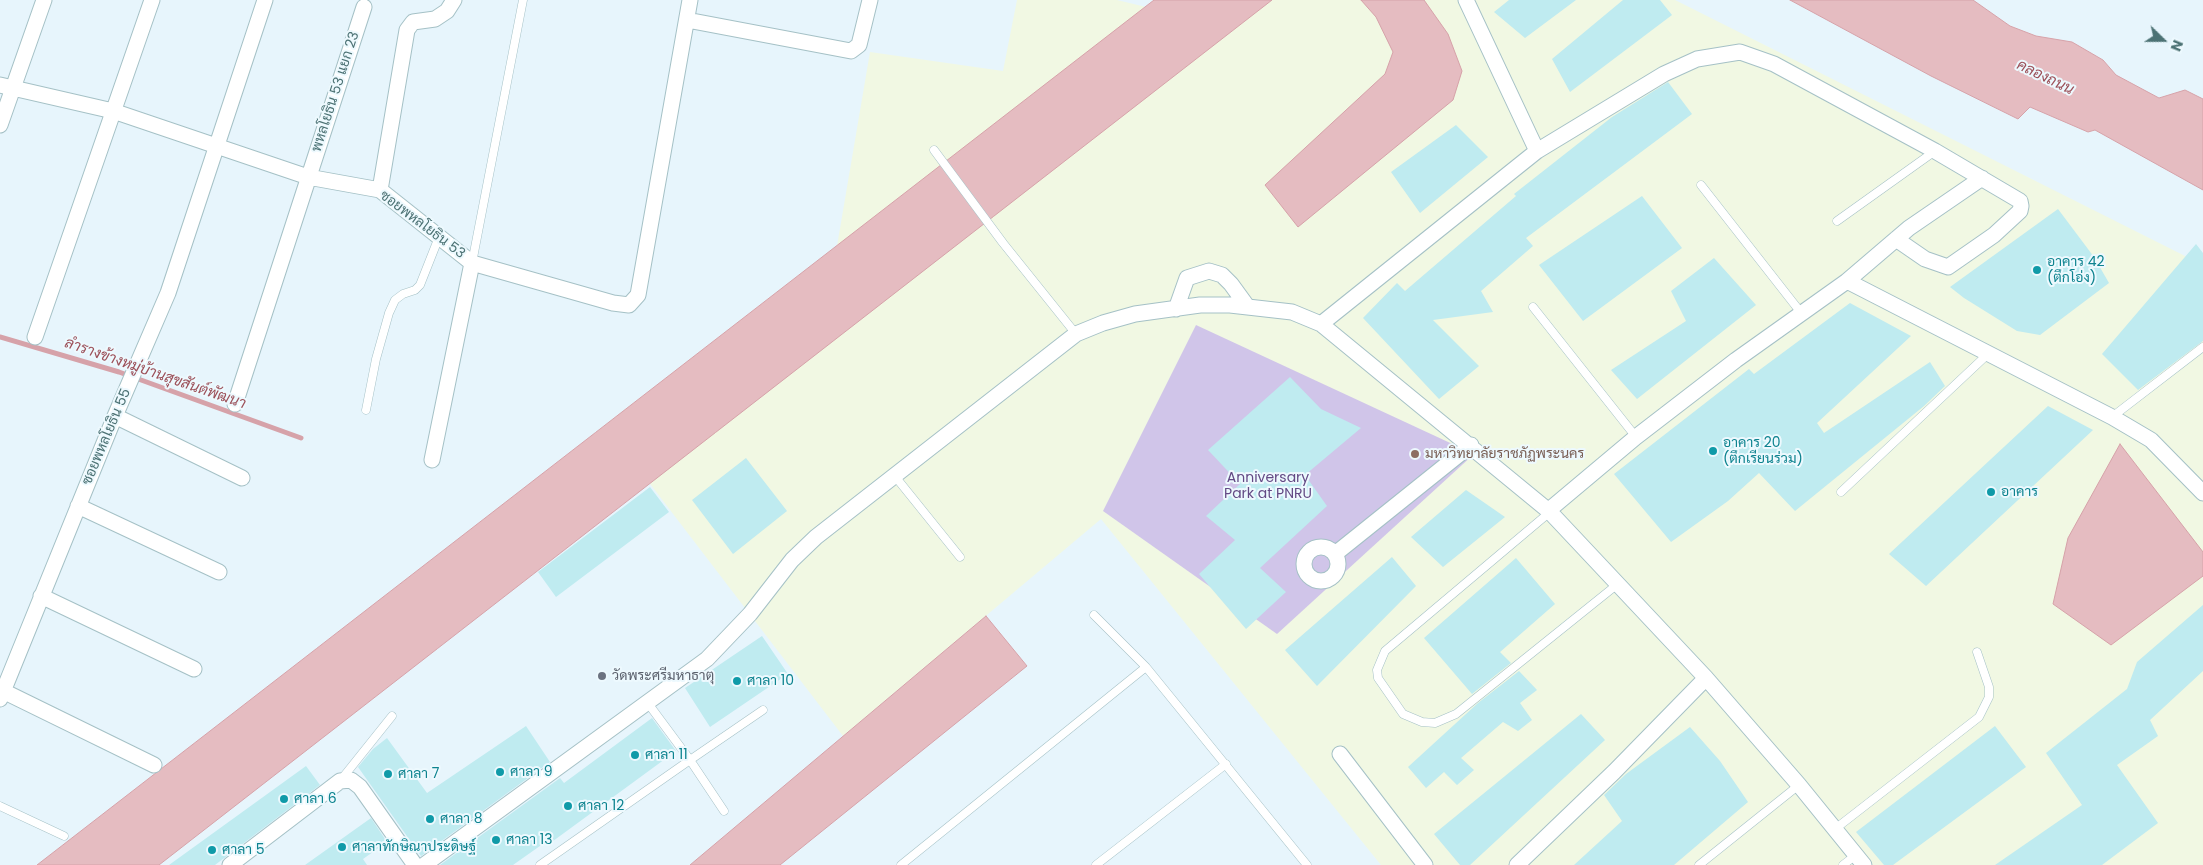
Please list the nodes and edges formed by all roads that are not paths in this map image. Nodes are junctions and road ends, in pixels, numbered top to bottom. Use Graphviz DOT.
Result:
graph roads {
  1 [pos="44,0"];
  2 [pos="152,0"];
  3 [pos="264,0"];
  4 [pos="454,0"];
  5 [pos="523,0"];
  6 [pos="690,0"];
  7 [pos="870,0"];
  8 [pos="1466,0"];
  9 [pos="364,7"];
  10 [pos="688,20"];
  11 [pos="7,86"];
  12 [pos="113,111"];
  13 [pos="0,125"];
  14 [pos="217,144"];
  15 [pos="934,150"];
  16 [pos="1537,151"];
  17 [pos="1935,152"];
  18 [pos="308,177"];
  19 [pos="1982,178"];
  20 [pos="1701,185"];
  21 [pos="380,190"];
  22 [pos="1837,222"];
  23 [pos="439,237"];
  24 [pos="1896,239"];
  25 [pos="472,263"];
  26 [pos="1847,281"];
  27 [pos="1247,306"];
  28 [pos="1533,307"];
  29 [pos="1176,309"];
  30 [pos="1802,314"];
  31 [pos="1321,324"];
  32 [pos="1076,334"];
  33 [pos="36,337"];
  34 [pos="2203,347"];
  35 [pos="1989,353"];
  36 [pos="235,404"];
  37 [pos="366,410"];
  38 [pos="115,416"];
  39 [pos="2112,417"];
  40 [pos="1636,437"];
  41 [pos="1472,446"];
  42 [pos="432,460"];
  43 [pos="894,475"];
  44 [pos="242,478"];
  45 [pos="1841,492"];
  46 [pos="2203,493"];
  47 [pos="78,506"];
  48 [pos="1549,511"];
  49 [pos="1335,554"];
  50 [pos="960,557"];
  51 [pos="219,572"];
  52 [pos="1619,584"];
  53 [pos="40,596"];
  54 [pos="1094,615"];
  55 [pos="1977,652"];
  56 [pos="1146,667"];
  57 [pos="194,669"];
  58 [pos="1706,678"];
  59 [pos="2,695"];
  60 [pos="647,702"];
  61 [pos="763,710"];
  62 [pos="392,716"];
  63 [pos="1340,754"];
  64 [pos="690,760"];
  65 [pos="1226,764"];
  66 [pos="154,765"];
  67 [pos="340,781"];
  68 [pos="1799,785"];
  69 [pos="0,806"];
  70 [pos="724,810"];
  71 [pos="1835,829"];
  72 [pos="64,836"];
  73 [pos="1860,860"];
  74 [pos="230,865"];
  75 [pos="415,865"];
  76 [pos="424,865"];
  77 [pos="540,865"];
  78 [pos="902,865"];
  79 [pos="1096,865"];
  80 [pos="1307,865"];
  81 [pos="1425,865"];
  82 [pos="1518,865"];
  83 [pos="1699,865"];
  84 [pos="1843,865"];
  1 -- 11 [label="street"];
  2 -- 12 [label="street"];
  3 -- 14 [label="street, ซอยพหลโยธิน 55"];
  4 -- 21 [label="street"];
  5 -- 25 [label="lane"];
  6 -- 10 [label="street, ซอยพหลโยธิน 53"];
  7 -- 10 [label="street"];
  8 -- 16 [label="street"];
  9 -- 18 [label="street, พหลโยธิน 53 แยก 23"];
  10 -- 25 [label="street, ซอยพหลโยธิน 53"];
  11 -- 12 [label="street, ซอยพหลโยธิน 53"];
  11 -- 13 [label="street"];
  12 -- 14 [label="street, ซอยพหลโยธิน 53"];
  12 -- 33 [label="street"];
  14 -- 18 [label="street, ซอยพหลโยธิน 53"];
  14 -- 38 [label="street, ซอยพหลโยธิน 55"];
  15 -- 32 [label="lane"];
  16 -- 17 [label="street"];
  16 -- 31 [label="street"];
  17 -- 19 [label="street"];
  17 -- 22 [label="lane"];
  18 -- 21 [label="street, ซอยพหลโยธิน 53"];
  18 -- 36 [label="street, พหลโยธิน 53 แยก 23"];
  19 -- 24 [label="street"];
  19 -- 24 [label="street"];
  20 -- 30 [label="lane"];
  21 -- 23 [label="street, ซอยพหลโยธิน 53"];
  23 -- 25 [label="street, ซอยพหลโยธิน 53"];
  23 -- 37 [label="lane"];
  24 -- 26 [label="street"];
  25 -- 42 [label="street"];
  26 -- 30 [label="street"];
  26 -- 35 [label="street"];
  27 -- 29 [label="street"];
  27 -- 29 [label="street"];
  27 -- 31 [label="street"];
  28 -- 40 [label="lane"];
  29 -- 32 [label="street"];
  30 -- 40 [label="street"];
  31 -- 41 [label="street"];
  32 -- 43 [label="street"];
  34 -- 39 [label="lane"];
  35 -- 39 [label="street"];
  35 -- 45 [label="lane"];
  38 -- 44 [label="street"];
  38 -- 47 [label="street, ซอยพหลโยธิน 55"];
  39 -- 46 [label="street"];
  40 -- 48 [label="street"];
  41 -- 48 [label="street"];
  41 -- 49 [label="street"];
  43 -- 50 [label="lane"];
  43 -- 60 [label="street"];
  47 -- 51 [label="street"];
  47 -- 53 [label="street, ซอยพหลโยธิน 55"];
  48 -- 52 [label="street"];
  48 -- 52 [label="lane"];
  52 -- 58 [label="street"];
  53 -- 57 [label="street"];
  53 -- 59 [label="street, ซอยพหลโยธิน 55"];
  54 -- 56 [label="lane"];
  55 -- 71 [label="lane"];
  56 -- 65 [label="lane"];
  56 -- 78 [label="lane"];
  58 -- 68 [label="street"];
  58 -- 82 [label="street"];
  59 -- 66 [label="street"];
  60 -- 64 [label="lane"];
  60 -- 76 [label="street"];
  61 -- 64 [label="lane"];
  62 -- 67 [label="lane"];
  63 -- 81 [label="street"];
  64 -- 70 [label="lane"];
  64 -- 77 [label="lane"];
  65 -- 79 [label="lane"];
  65 -- 80 [label="lane"];
  67 -- 74 [label="street"];
  67 -- 75 [label="street"];
  68 -- 71 [label="street"];
  68 -- 83 [label="lane"];
  69 -- 72 [label="lane"];
  71 -- 73 [label="street"];
  73 -- 84 [label="lane"];
}
